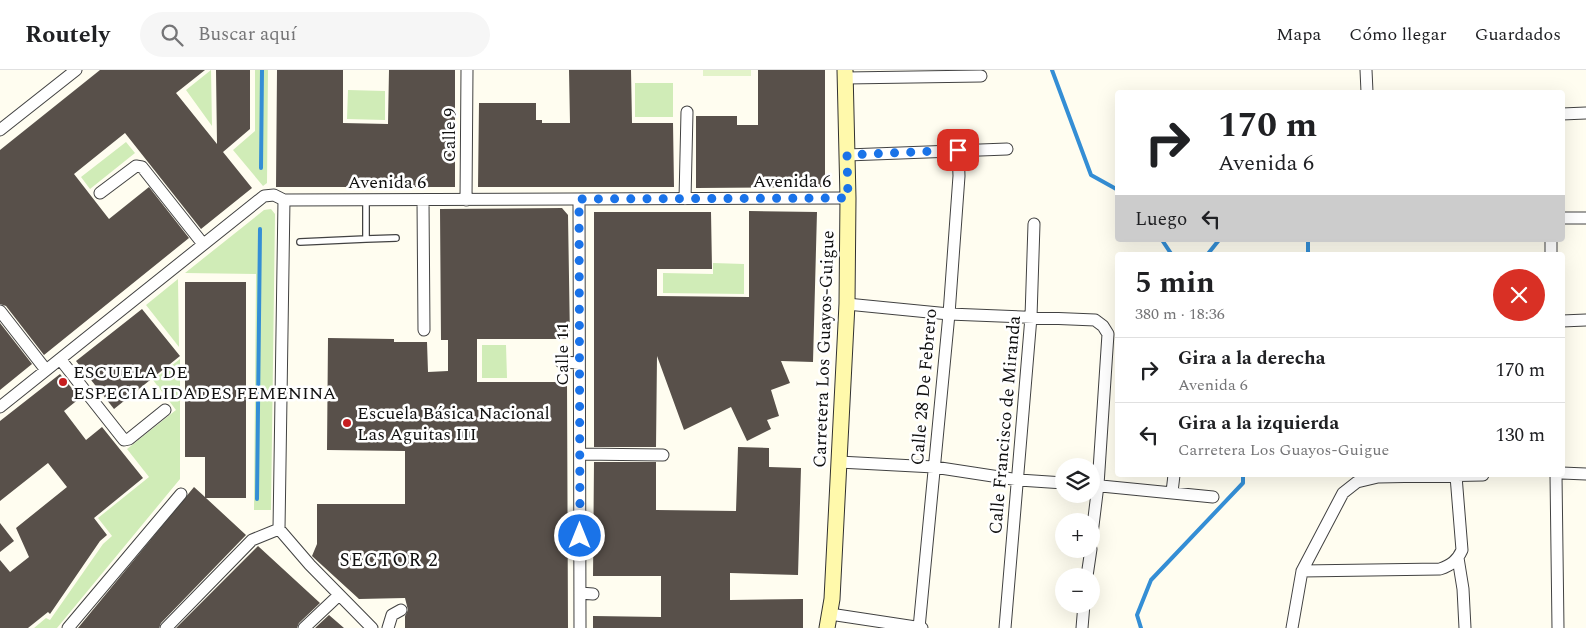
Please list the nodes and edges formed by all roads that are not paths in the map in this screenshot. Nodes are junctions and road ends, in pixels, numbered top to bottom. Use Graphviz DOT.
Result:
graph roads {
  1 [pos="76,70"];
  2 [pos="467,70"];
  3 [pos="1366,70"];
  4 [pos="846,74"];
  5 [pos="981,76"];
  6 [pos="1367,90"];
  7 [pos="687,112"];
  8 [pos="1586,113"];
  9 [pos="1565,114"];
  10 [pos="0,130"];
  11 [pos="1007,149"];
  12 [pos="958,150"];
  13 [pos="847,155"];
  14 [pos="100,193"];
  15 [pos="848,198"];
  16 [pos="579,199"];
  17 [pos="685,199"];
  18 [pos="284,200"];
  19 [pos="366,200"];
  20 [pos="424,200"];
  21 [pos="466,200"];
  22 [pos="1565,218"];
  23 [pos="1586,218"];
  24 [pos="1034,224"];
  25 [pos="396,238"];
  26 [pos="366,239"];
  27 [pos="300,242"];
  28 [pos="204,244"];
  29 [pos="847,304"];
  30 [pos="0,311"];
  31 [pos="948,314"];
  32 [pos="1032,317"];
  33 [pos="1586,320"];
  34 [pos="1565,321"];
  35 [pos="424,330"];
  36 [pos="60,359"];
  37 [pos="562,362"];
  38 [pos="579,363"];
  39 [pos="46,370"];
  40 [pos="0,407"];
  41 [pos="166,410"];
  42 [pos="580,454"];
  43 [pos="662,455"];
  44 [pos="1097,458"];
  45 [pos="839,462"];
  46 [pos="934,468"];
  47 [pos="1565,473"];
  48 [pos="1586,474"];
  49 [pos="1174,477"];
  50 [pos="1417,477"];
  51 [pos="1456,477"];
  52 [pos="1556,477"];
  53 [pos="1019,480"];
  54 [pos="1055,482"];
  55 [pos="1100,486"];
  56 [pos="1172,492"];
  57 [pos="181,494"];
  58 [pos="1213,496"];
  59 [pos="279,529"];
  60 [pos="1458,558"];
  61 [pos="1302,572"];
  62 [pos="580,594"];
  63 [pos="593,594"];
  64 [pos="339,595"];
  65 [pos="401,610"];
  66 [pos="1083,613"];
  67 [pos="828,621"];
  68 [pos="68,628"];
  69 [pos="166,628"];
  70 [pos="304,628"];
  71 [pos="372,628"];
  72 [pos="388,628"];
  73 [pos="580,628"];
  74 [pos="920,628"];
  75 [pos="1005,628"];
  76 [pos="1082,628"];
  77 [pos="1292,628"];
  78 [pos="1465,628"];
  79 [pos="1558,628"];
  1 -- 10 [label="street"];
  2 -- 21 [label="street, Calle 9"];
  3 -- 6 [label="street"];
  4 -- 5 [label="street"];
  4 -- 13 [label="main road, Carretera Los Guayos-Guigue"];
  7 -- 17 [label="street"];
  8 -- 9 [label="street"];
  11 -- 12 [label="street"];
  12 -- 13 [label="street"];
  12 -- 31 [label="street, Calle 28 De Febrero"];
  13 -- 15 [label="main road, Carretera Los Guayos-Guigue"];
  14 -- 28 [label="street"];
  15 -- 17 [label="street, Avenida 6"];
  15 -- 29 [label="main road, Carretera Los Guayos-Guigue"];
  16 -- 17 [label="street, Avenida 6"];
  16 -- 21 [label="street, Avenida 6"];
  16 -- 38 [label="street, Calle 11"];
  18 -- 19 [label="street, Avenida 6"];
  18 -- 28 [label="street, Avenida 6"];
  18 -- 59 [label="street"];
  19 -- 20 [label="street, Avenida 6"];
  19 -- 26 [label="lane"];
  20 -- 21 [label="street, Avenida 6"];
  20 -- 35 [label="street"];
  22 -- 23 [label="street"];
  24 -- 32 [label="street, Calle Francisco de Miranda"];
  25 -- 26 [label="lane"];
  26 -- 27 [label="lane"];
  28 -- 36 [label="street, Avenida 6"];
  29 -- 31 [label="street"];
  29 -- 45 [label="main road, Carretera Los Guayos-Guigue"];
  30 -- 39 [label="street"];
  31 -- 32 [label="street"];
  31 -- 46 [label="street, Calle 28 De Febrero"];
  32 -- 44 [label="street"];
  32 -- 53 [label="street, Calle Francisco de Miranda"];
  33 -- 34 [label="street"];
  36 -- 39 [label="street, Avenida 6"];
  36 -- 41 [label="street"];
  37 -- 38 [label="street"];
  38 -- 42 [label="street, Calle 11"];
  39 -- 40 [label="street, Avenida 6"];
  42 -- 43 [label="street"];
  42 -- 62 [label="street, Calle 11"];
  45 -- 46 [label="street"];
  45 -- 67 [label="main road, Carretera Los Guayos-Guigue"];
  46 -- 53 [label="street"];
  46 -- 74 [label="street, Calle 28 De Febrero"];
  47 -- 48 [label="street"];
  49 -- 56 [label="street"];
  50 -- 61 [label="street"];
  51 -- 60 [label="street"];
  52 -- 79 [label="street"];
  53 -- 54 [label="street"];
  53 -- 75 [label="street, Calle Francisco de Miranda"];
  55 -- 56 [label="street"];
  56 -- 58 [label="street"];
  57 -- 68 [label="street"];
  59 -- 64 [label="street"];
  59 -- 69 [label="street"];
  60 -- 61 [label="street"];
  60 -- 78 [label="street"];
  61 -- 77 [label="street"];
  62 -- 63 [label="street"];
  62 -- 73 [label="street, Calle 11"];
  64 -- 70 [label="street"];
  64 -- 71 [label="street"];
  65 -- 72 [label="street"];
  66 -- 76 [label="street"];
  67 -- 74 [label="street"];
}
